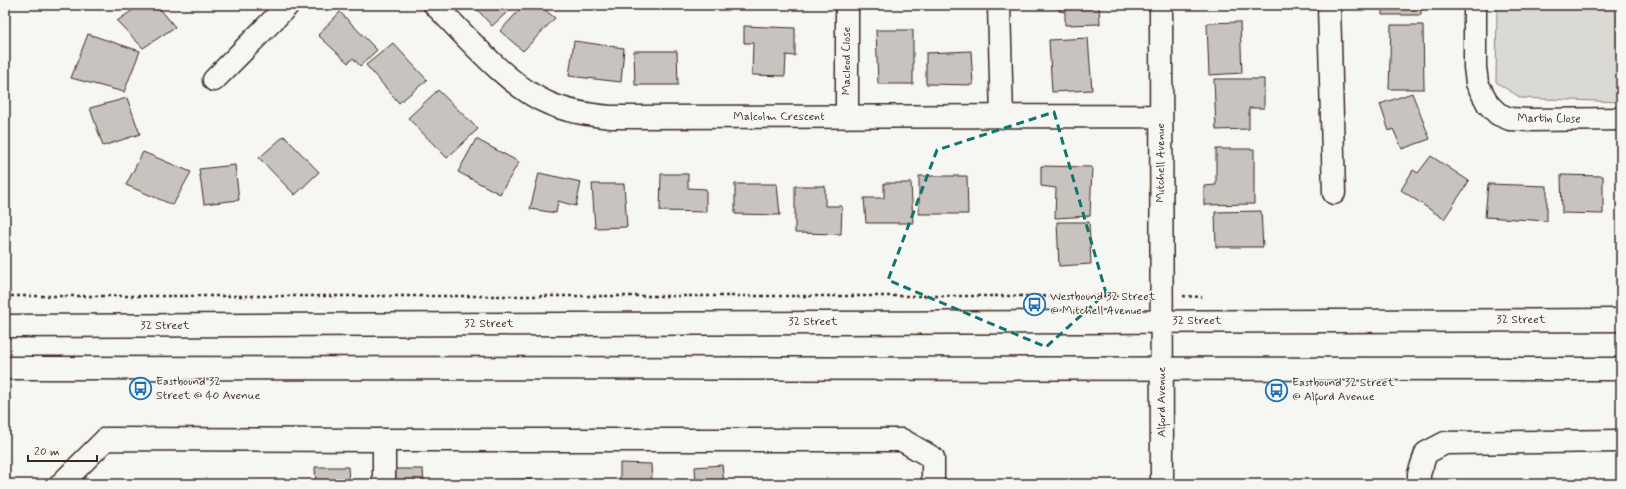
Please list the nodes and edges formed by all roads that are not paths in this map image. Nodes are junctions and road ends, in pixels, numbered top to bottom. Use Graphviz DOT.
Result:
graph roads {
  1 [pos="288,5"];
  2 [pos="435,5"];
  3 [pos="847,5"];
  4 [pos="999,5"];
  5 [pos="1161,5"];
  6 [pos="1329,5"];
  7 [pos="1475,5"];
  8 [pos="214,80"];
  9 [pos="1161,116"];
  10 [pos="847,117"];
  11 [pos="1002,117"];
  12 [pos="1621,119"];
  13 [pos="1334,193"];
  14 [pos="1621,320"];
  15 [pos="1162,321"];
  16 [pos="5,326"];
  17 [pos="5,368"];
  18 [pos="1163,369"];
  19 [pos="1621,369"];
  20 [pos="384,440"];
  21 [pos="1621,442"];
  22 [pos="61,484"];
  23 [pos="384,484"];
  24 [pos="932,484"];
  25 [pos="1162,484"];
  26 [pos="1419,484"];
  1 -- 8 [label="main road"];
  2 -- 10 [label="main road, Malcolm Crescent"];
  3 -- 10 [label="main road, Macleod Close"];
  4 -- 11 [label="main road"];
  5 -- 9 [label="main road, Mitchell Avenue"];
  6 -- 13 [label="main road"];
  7 -- 12 [label="main road, Martin Close"];
  9 -- 11 [label="main road, Malcolm Crescent"];
  9 -- 15 [label="main road, Mitchell Avenue"];
  10 -- 11 [label="main road, Malcolm Crescent"];
  14 -- 15 [label="main road, 32 Street"];
  15 -- 16 [label="main road, 32 Street"];
  15 -- 18 [label="main road, Alford Avenue"];
  17 -- 18 [label="main road"];
  18 -- 19 [label="main road"];
  18 -- 25 [label="main road, Alford Avenue"];
  20 -- 22 [label="main road"];
  20 -- 23 [label="main road"];
  20 -- 24 [label="main road"];
  21 -- 26 [label="main road"];
}
